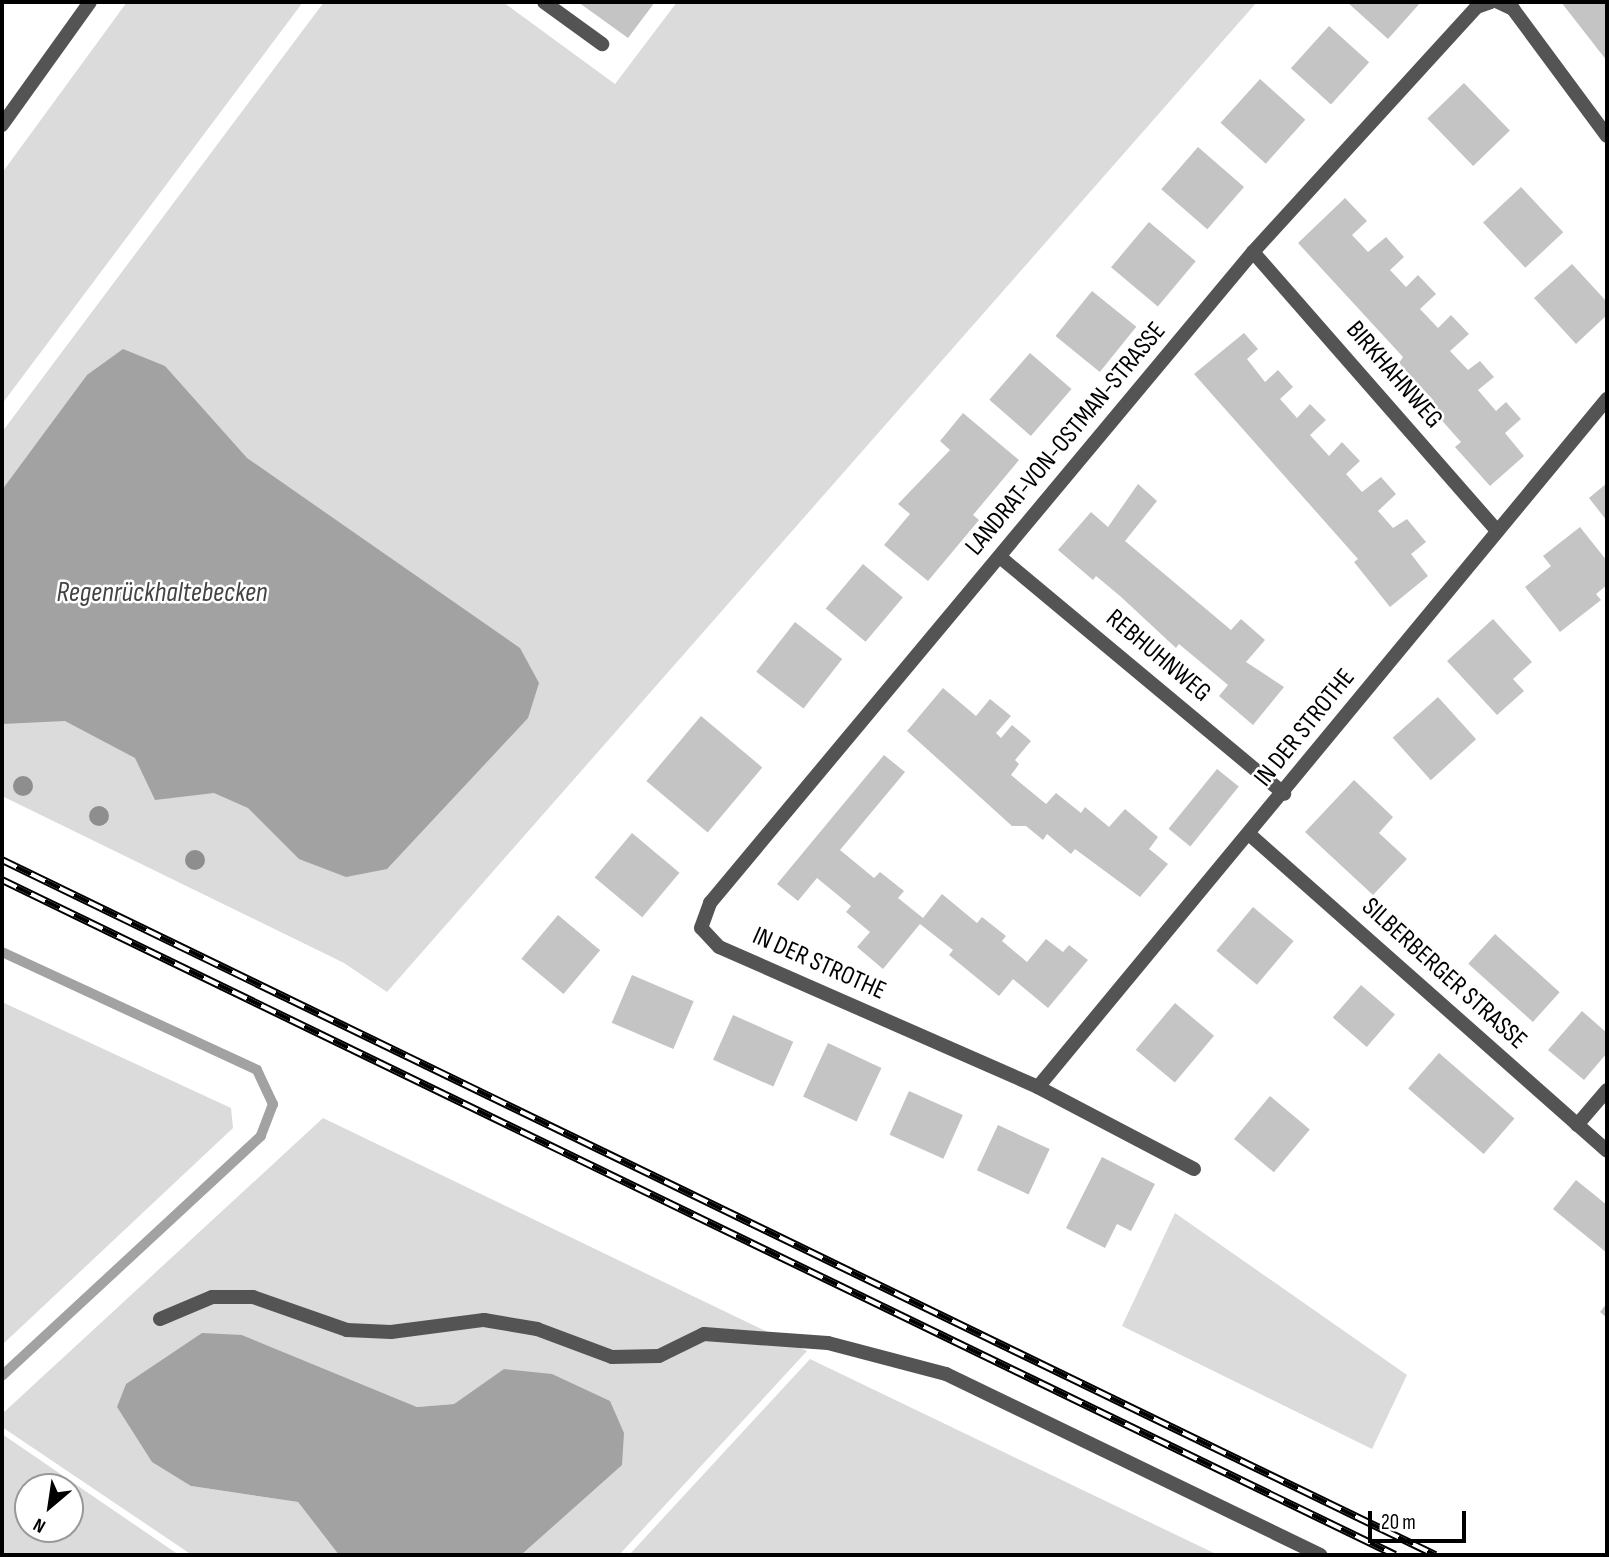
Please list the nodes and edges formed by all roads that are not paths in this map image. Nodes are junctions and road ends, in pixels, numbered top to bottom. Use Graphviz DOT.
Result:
graph roads {
  1 [pos="90,2"];
  2 [pos="544,2"];
  3 [pos="1491,2"];
  4 [pos="1498,2"];
  5 [pos="602,44"];
  6 [pos="2,125"];
  7 [pos="1607,136"];
  8 [pos="1253,252"];
  9 [pos="1607,399"];
  10 [pos="1497,531"];
  11 [pos="1000,557"];
  12 [pos="1284,793"];
  13 [pos="1249,834"];
  14 [pos="701,928"];
  15 [pos="1038,1087"];
  16 [pos="1607,1090"];
  17 [pos="1577,1125"];
  18 [pos="1607,1151"];
  19 [pos="1194,1169"];
  20 [pos="160,1319"];
  21 [pos="1321,1555"];
  1 -- 6 [label="street"];
  2 -- 5 [label="street"];
  3 -- 8 [label="street, LANDRAT-VON-OSTMAN-STRASSE"];
  4 -- 7 [label="street"];
  8 -- 10 [label="street, BIRKHAHNWEG"];
  8 -- 11 [label="street, LANDRAT-VON-OSTMAN-STRASSE"];
  9 -- 10 [label="street, IN DER STROTHE"];
  10 -- 12 [label="street, IN DER STROTHE"];
  11 -- 12 [label="street, REBHUHNWEG"];
  11 -- 14 [label="street, LANDRAT-VON-OSTMAN-STRASSE"];
  12 -- 13 [label="street, IN DER STROTHE"];
  13 -- 15 [label="street, IN DER STROTHE"];
  13 -- 17 [label="street, SILBERBERGER STRASSE"];
  14 -- 15 [label="street, IN DER STROTHE"];
  15 -- 19 [label="street, IN DER STROTHE"];
  16 -- 17 [label="street"];
  17 -- 18 [label="street, SILBERBERGER STRASSE"];
  20 -- 21 [label="street"];
}
